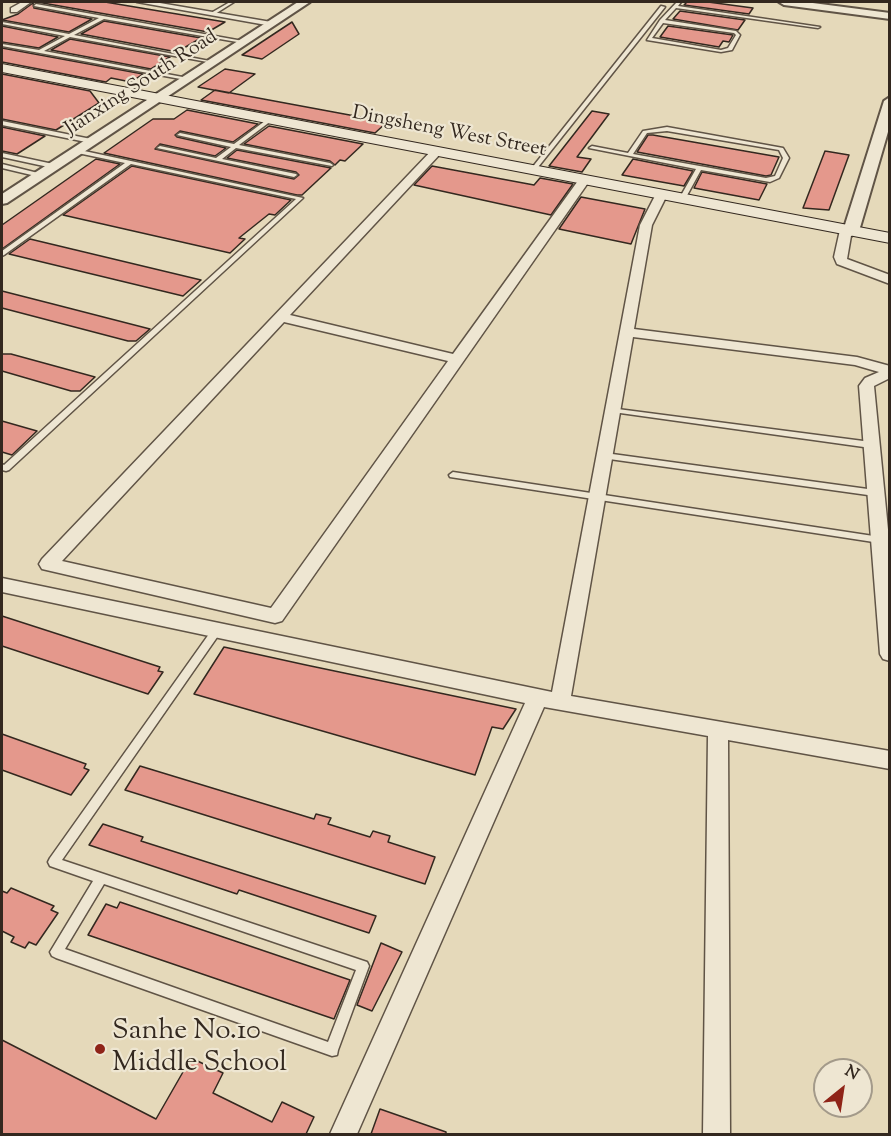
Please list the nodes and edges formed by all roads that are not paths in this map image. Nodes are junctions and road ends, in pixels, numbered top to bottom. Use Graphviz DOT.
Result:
graph roads {
  1 [pos="141,2"];
  2 [pos="232,2"];
  3 [pos="305,2"];
  4 [pos="680,2"];
  5 [pos="784,2"];
  6 [pos="32,3"];
  7 [pos="811,3"];
  8 [pos="663,7"];
  9 [pos="675,7"];
  10 [pos="14,10"];
  11 [pos="213,13"];
  12 [pos="890,16"];
  13 [pos="104,17"];
  14 [pos="662,21"];
  15 [pos="2,23"];
  16 [pos="272,23"];
  17 [pos="743,27"];
  18 [pos="818,27"];
  19 [pos="736,32"];
  20 [pos="70,35"];
  21 [pos="243,42"];
  22 [pos="2,45"];
  23 [pos="39,52"];
  24 [pos="213,62"];
  25 [pos="2,68"];
  26 [pos="186,79"];
  27 [pos="157,98"];
  28 [pos="890,101"];
  29 [pos="268,120"];
  30 [pos="2,123"];
  31 [pos="180,135"];
  32 [pos="91,141"];
  33 [pos="235,146"];
  34 [pos="160,147"];
  35 [pos="592,148"];
  36 [pos="75,152"];
  37 [pos="436,152"];
  38 [pos="2,155"];
  39 [pos="629,155"];
  40 [pos="218,159"];
  41 [pos="129,163"];
  42 [pos="330,165"];
  43 [pos="2,166"];
  44 [pos="53,166"];
  45 [pos="699,168"];
  46 [pos="533,170"];
  47 [pos="40,175"];
  48 [pos="294,175"];
  49 [pos="584,180"];
  50 [pos="661,195"];
  51 [pos="682,199"];
  52 [pos="2,200"];
  53 [pos="849,231"];
  54 [pos="890,238"];
  55 [pos="2,254"];
  56 [pos="890,280"];
  57 [pos="281,317"];
  58 [pos="626,332"];
  59 [pos="457,359"];
  60 [pos="888,374"];
  61 [pos="613,410"];
  62 [pos="871,445"];
  63 [pos="605,456"];
  64 [pos="2,467"];
  65 [pos="453,475"];
  66 [pos="875,493"];
  67 [pos="598,495"];
  68 [pos="880,540"];
  69 [pos="2,585"];
  70 [pos="217,630"];
  71 [pos="890,654"];
  72 [pos="549,700"];
  73 [pos="718,730"];
  74 [pos="890,760"];
  75 [pos="101,878"];
  76 [pos="343,1134"];
  77 [pos="716,1134"];
  1 -- 11 [label="street"];
  2 -- 11 [label="lane"];
  3 -- 16 [label="street, Jianxing South Road"];
  4 -- 9 [label="lane"];
  5 -- 7 [label="street"];
  6 -- 10 [label="street"];
  6 -- 13 [label="lane"];
  7 -- 12 [label="street"];
  8 -- 46 [label="lane"];
  9 -- 14 [label="lane"];
  9 -- 18 [label="lane"];
  11 -- 16 [label="street"];
  13 -- 20 [label="lane"];
  13 -- 21 [label="lane"];
  14 -- 19 [label="lane"];
  14 -- 19 [label="lane"];
  15 -- 20 [label="lane"];
  16 -- 21 [label="street, Jianxing South Road"];
  17 -- 19 [label="lane"];
  20 -- 23 [label="lane"];
  20 -- 24 [label="lane"];
  21 -- 24 [label="street, Jianxing South Road"];
  22 -- 23 [label="lane"];
  23 -- 26 [label="lane"];
  24 -- 26 [label="street, Jianxing South Road"];
  25 -- 27 [label="main road, Dingsheng West Street"];
  26 -- 27 [label="street, Jianxing South Road"];
  27 -- 29 [label="main road, Dingsheng West Street"];
  27 -- 32 [label="street, Jianxing South Road"];
  28 -- 53 [label="street"];
  29 -- 33 [label="lane"];
  29 -- 37 [label="main road, Dingsheng West Street"];
  30 -- 32 [label="lane"];
  31 -- 33 [label="lane"];
  32 -- 36 [label="street, Jianxing South Road"];
  33 -- 40 [label="lane"];
  33 -- 42 [label="lane"];
  34 -- 40 [label="lane"];
  35 -- 39 [label="lane"];
  36 -- 41 [label="lane"];
  36 -- 44 [label="street, Jianxing South Road"];
  37 -- 46 [label="main road, Dingsheng West Street"];
  37 -- 57 [label="street"];
  38 -- 44 [label="lane"];
  39 -- 45 [label="lane"];
  39 -- 45 [label="lane"];
  40 -- 48 [label="lane"];
  41 -- 55 [label="lane"];
  41 -- 64 [label="lane"];
  43 -- 47 [label="lane"];
  44 -- 47 [label="street, Jianxing South Road"];
  45 -- 51 [label="lane"];
  46 -- 49 [label="main road, Dingsheng West Street"];
  47 -- 52 [label="street, Jianxing South Road"];
  49 -- 50 [label="main road, Dingsheng West Street"];
  49 -- 59 [label="street"];
  50 -- 51 [label="main road, Dingsheng West Street"];
  50 -- 58 [label="street"];
  51 -- 53 [label="main road, Dingsheng West Street"];
  53 -- 54 [label="main road, Dingsheng West Street"];
  53 -- 56 [label="street"];
  57 -- 59 [label="street"];
  57 -- 59 [label="street"];
  58 -- 60 [label="street"];
  58 -- 61 [label="street"];
  60 -- 62 [label="street"];
  61 -- 62 [label="lane"];
  61 -- 63 [label="street"];
  62 -- 66 [label="street"];
  63 -- 66 [label="lane"];
  63 -- 67 [label="street"];
  65 -- 67 [label="lane"];
  66 -- 68 [label="street"];
  67 -- 68 [label="lane"];
  67 -- 72 [label="street"];
  68 -- 71 [label="street"];
  69 -- 70 [label="street"];
  70 -- 72 [label="street"];
  70 -- 75 [label="lane"];
  72 -- 73 [label="street"];
  72 -- 76 [label="street"];
  73 -- 74 [label="street"];
  73 -- 77 [label="street"];
  75 -- 75 [label="lane"];
}
